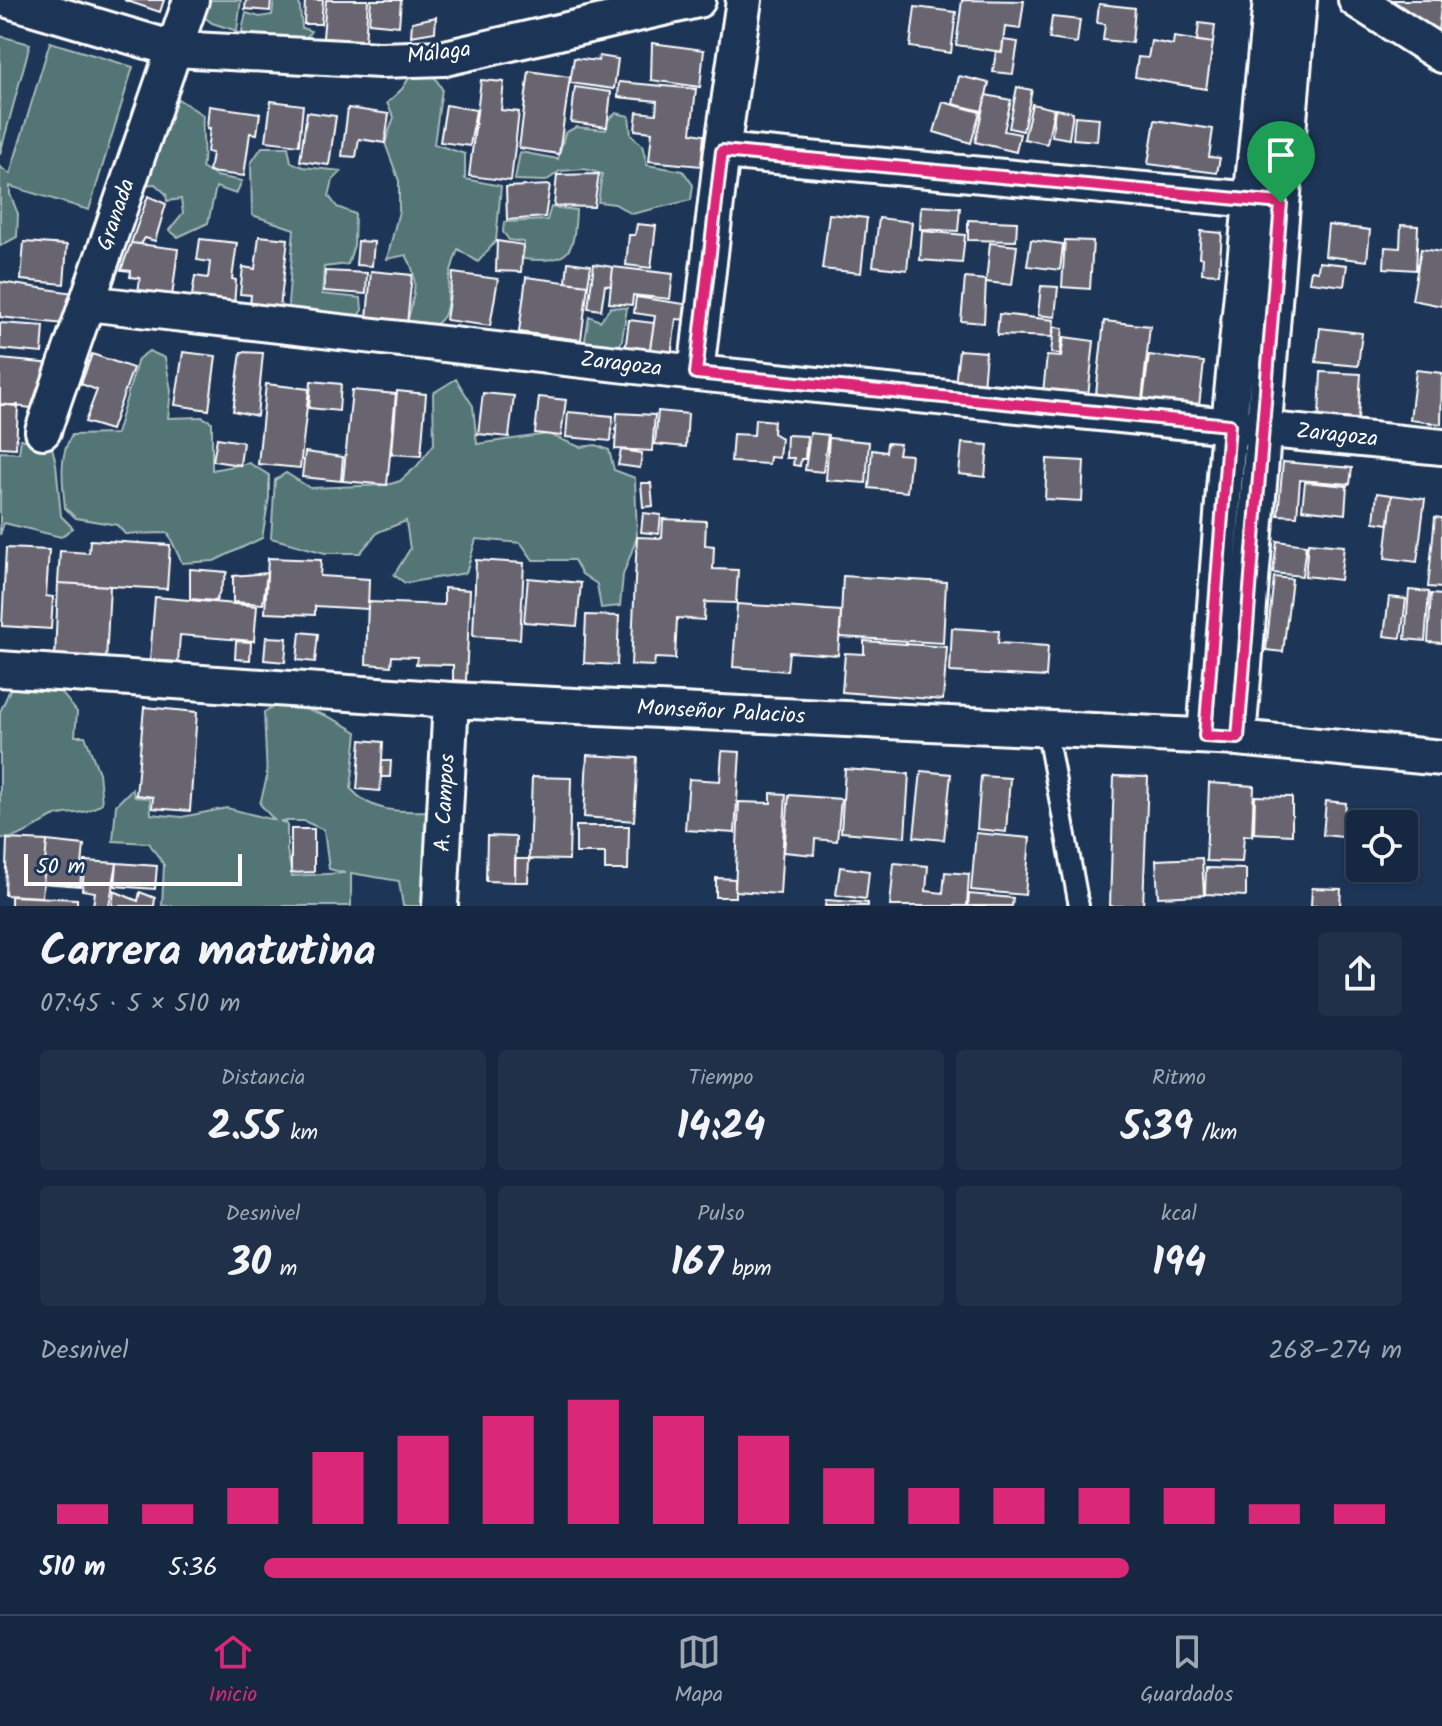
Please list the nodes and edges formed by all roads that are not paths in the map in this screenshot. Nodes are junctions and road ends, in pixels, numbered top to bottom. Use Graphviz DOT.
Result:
graph roads {
  1 [pos="8,0"];
  2 [pos="191,0"];
  3 [pos="698,0"];
  4 [pos="744,0"];
  5 [pos="1271,0"];
  6 [pos="1299,0"];
  7 [pos="1356,0"];
  8 [pos="174,49"];
  9 [pos="1442,55"];
  10 [pos="722,151"];
  11 [pos="1267,202"];
  12 [pos="87,303"];
  13 [pos="696,373"];
  14 [pos="1245,426"];
  15 [pos="43,431"];
  16 [pos="1442,447"];
  17 [pos="0,669"];
  18 [pos="451,700"];
  19 [pos="1046,728"];
  20 [pos="1222,737"];
  21 [pos="1442,758"];
  22 [pos="440,906"];
  23 [pos="1079,906"];
  1 -- 8 [label="street, Málaga"];
  2 -- 8 [label="street, Granada"];
  3 -- 8 [label="street, Málaga"];
  4 -- 10 [label="street"];
  5 -- 11 [label="street"];
  6 -- 11 [label="street"];
  7 -- 9 [label="street"];
  8 -- 12 [label="street, Granada"];
  10 -- 11 [label="street"];
  10 -- 13 [label="street"];
  11 -- 14 [label="street"];
  12 -- 13 [label="street, Zaragoza"];
  12 -- 15 [label="street, Granada"];
  13 -- 14 [label="street, Zaragoza"];
  14 -- 16 [label="street, Zaragoza"];
  14 -- 20 [label="street"];
  17 -- 18 [label="street, Monseñor Palacios"];
  18 -- 19 [label="street, Monseñor Palacios"];
  18 -- 22 [label="street, A. Campos"];
  19 -- 20 [label="street, Monseñor Palacios"];
  19 -- 23 [label="lane"];
  20 -- 21 [label="street, Monseñor Palacios"];
}
